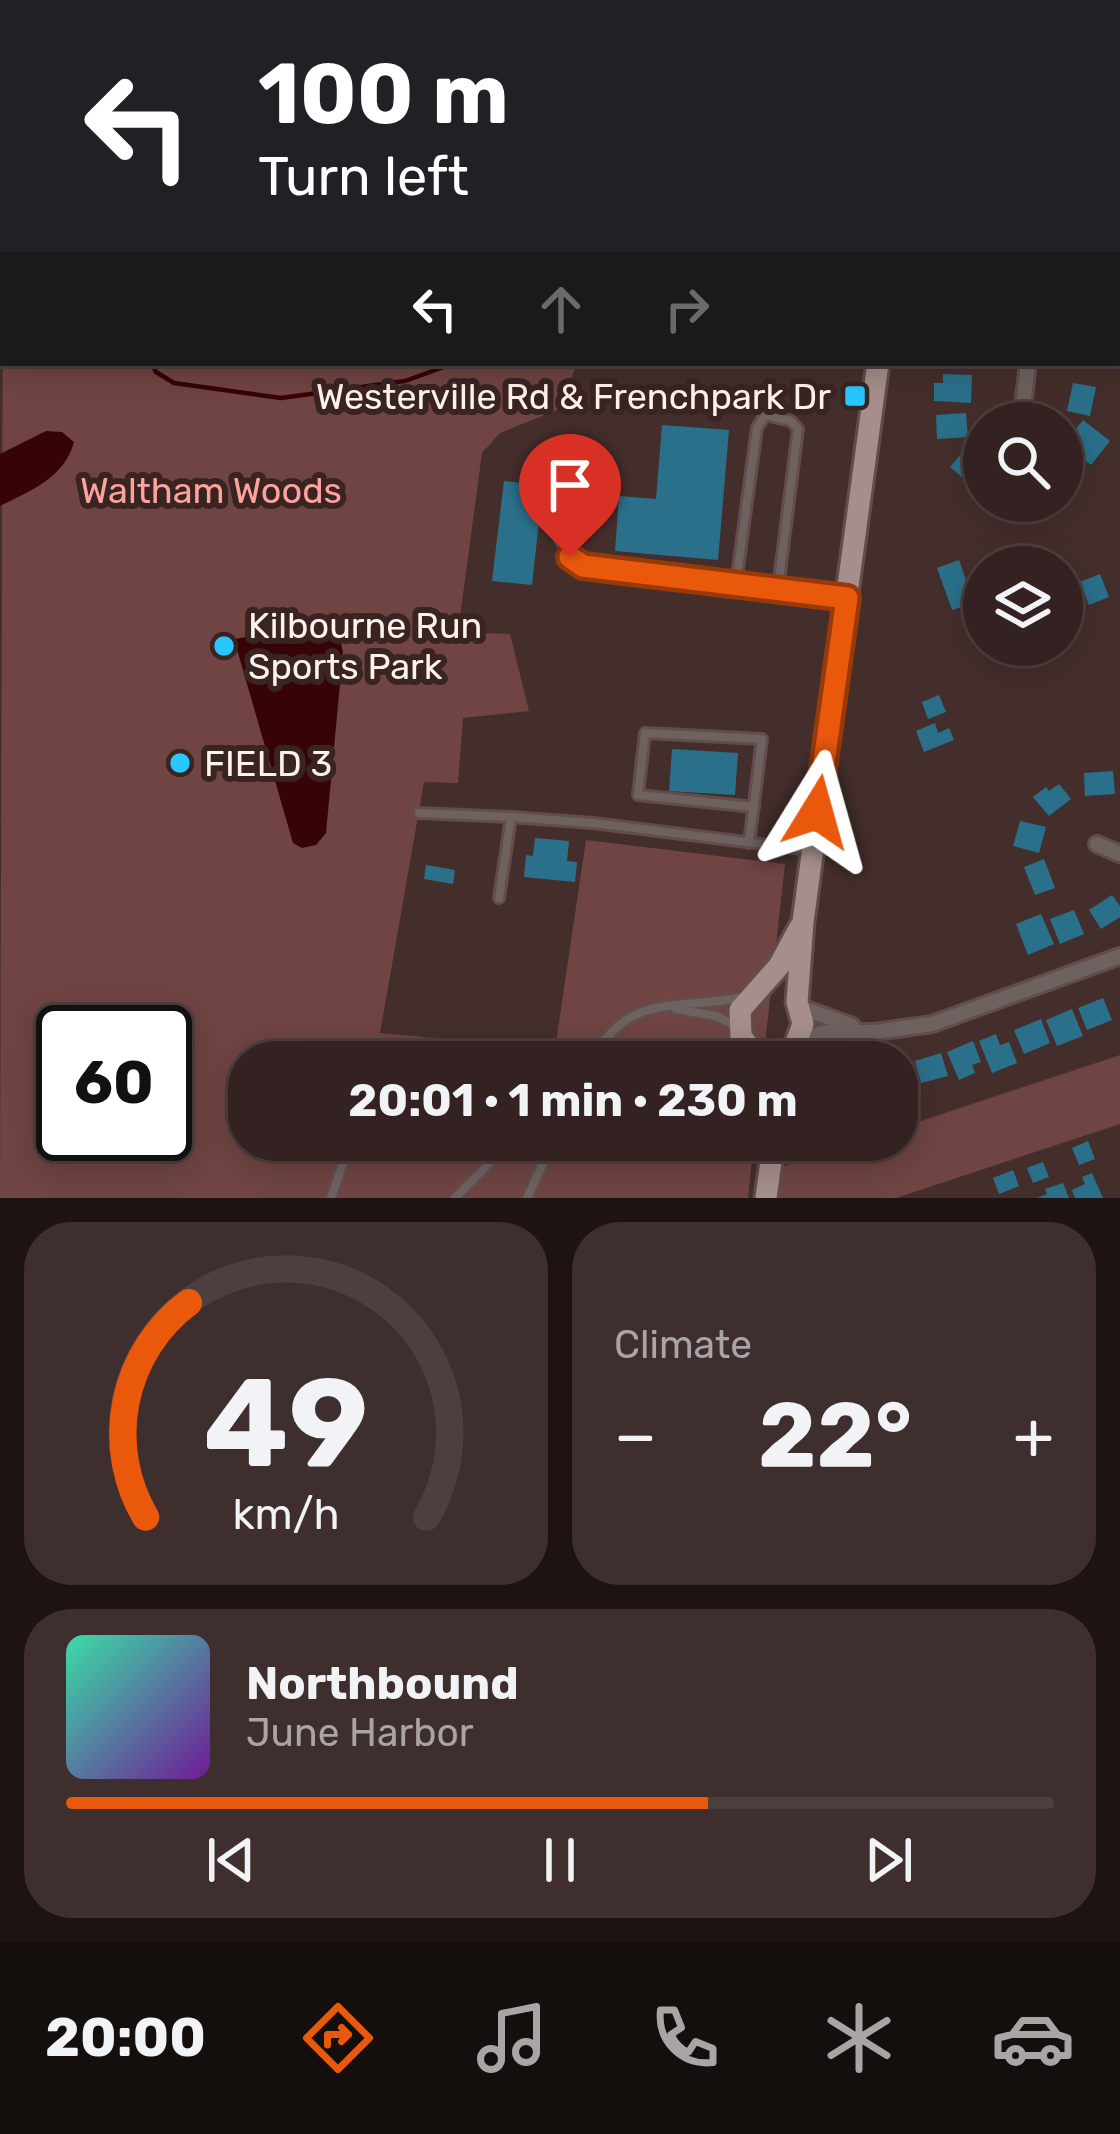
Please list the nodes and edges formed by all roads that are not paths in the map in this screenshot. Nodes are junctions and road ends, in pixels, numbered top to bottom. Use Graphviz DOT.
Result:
graph roads {
  1 [pos="878,366"];
  2 [pos="1028,366"];
  3 [pos="1023,402"];
  4 [pos="576,445"];
  5 [pos="736,583"];
  6 [pos="778,588"];
  7 [pos="847,598"];
  8 [pos="754,807"];
  9 [pos="419,813"];
  10 [pos="511,817"];
  11 [pos="749,842"];
  12 [pos="1096,844"];
  13 [pos="812,850"];
  14 [pos="1120,854"];
  15 [pos="500,898"];
  16 [pos="803,922"];
  17 [pos="1120,956"];
  18 [pos="754,993"];
  19 [pos="798,1005"];
  20 [pos="668,1007"];
  21 [pos="738,1028"];
  22 [pos="875,1032"];
  23 [pos="608,1041"];
  24 [pos="747,1041"];
  25 [pos="796,1041"];
  26 [pos="809,1041"];
  27 [pos="344,1161"];
  28 [pos="490,1161"];
  29 [pos="544,1161"];
  30 [pos="771,1161"];
  31 [pos="332,1198"];
  32 [pos="455,1198"];
  33 [pos="527,1198"];
  34 [pos="766,1198"];
  1 -- 7 [label="main road"];
  2 -- 3 [label="street"];
  4 -- 5 [label="lane"];
  5 -- 6 [label="lane"];
  5 -- 6 [label="lane"];
  6 -- 7 [label="lane"];
  7 -- 13 [label="main road"];
  8 -- 8 [label="lane"];
  8 -- 11 [label="lane"];
  9 -- 10 [label="lane"];
  10 -- 11 [label="lane"];
  10 -- 15 [label="lane"];
  11 -- 13 [label="lane"];
  12 -- 14 [label="street"];
  13 -- 16 [label="main road"];
  16 -- 18 [label="main road"];
  16 -- 19 [label="main road"];
  17 -- 22 [label="street"];
  18 -- 19 [label="main road"];
  18 -- 20 [label="lane"];
  18 -- 21 [label="main road"];
  19 -- 22 [label="street"];
  19 -- 25 [label="main road"];
  20 -- 21 [label="lane"];
  20 -- 23 [label="lane"];
  21 -- 24 [label="main road"];
  22 -- 26 [label="street"];
  27 -- 31 [label="lane"];
  28 -- 32 [label="lane"];
  29 -- 33 [label="lane"];
  30 -- 34 [label="main road"];
}
